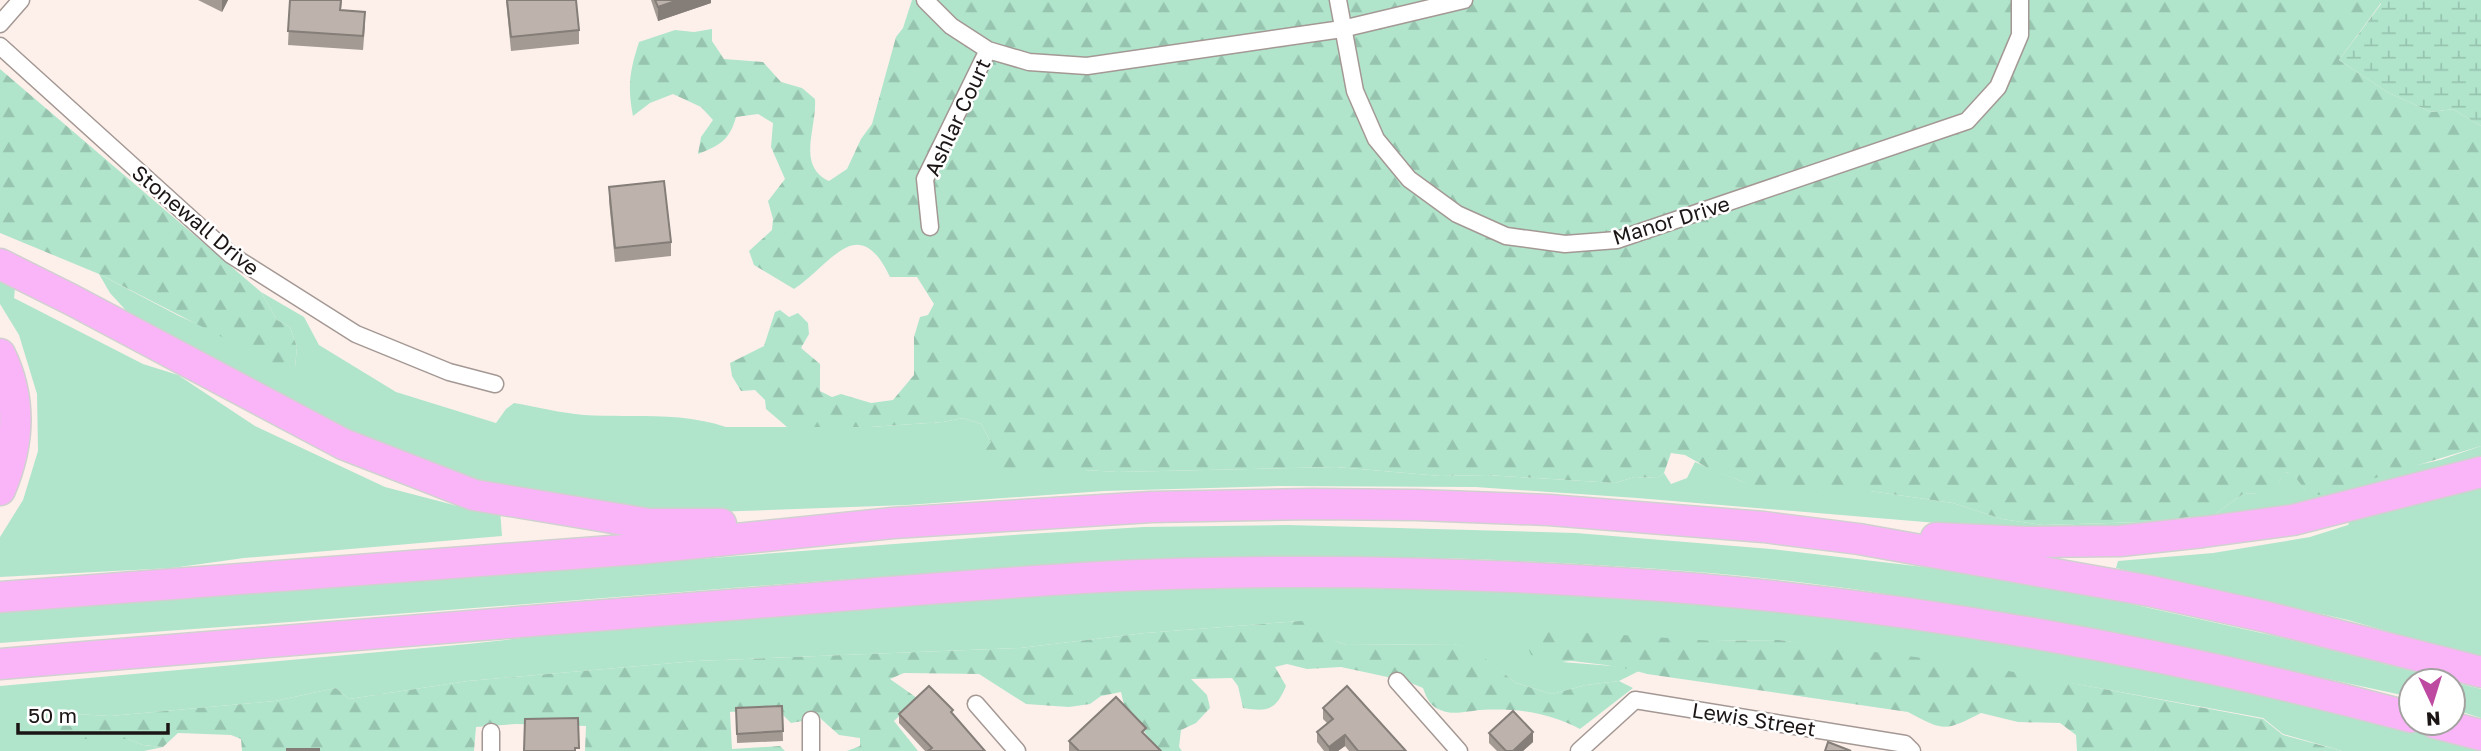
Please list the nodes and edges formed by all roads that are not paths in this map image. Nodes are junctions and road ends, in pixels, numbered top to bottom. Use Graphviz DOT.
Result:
graph roads {
  1 [pos="21,0"];
  2 [pos="925,0"];
  3 [pos="1338,0"];
  4 [pos="1464,0"];
  5 [pos="2020,0"];
  6 [pos="0,24"];
  7 [pos="1342,29"];
  8 [pos="0,46"];
  9 [pos="988,50"];
  10 [pos="930,227"];
  11 [pos="0,264"];
  12 [pos="0,354"];
  13 [pos="495,384"];
  14 [pos="2481,472"];
  15 [pos="0,490"];
  16 [pos="893,523"];
  17 [pos="1859,539"];
  18 [pos="0,597"];
  19 [pos="0,664"];
  20 [pos="2481,672"];
  21 [pos="1396,681"];
  22 [pos="976,704"];
  23 [pos="2397,713"];
  24 [pos="811,720"];
  25 [pos="491,732"];
  26 [pos="491,751"];
  27 [pos="811,751"];
  28 [pos="1017,751"];
  29 [pos="1459,751"];
  30 [pos="1579,751"];
  31 [pos="1912,751"];
  1 -- 6 [label="street"];
  2 -- 9 [label="street"];
  3 -- 7 [label="street, Manor Drive"];
  4 -- 7 [label="street"];
  5 -- 7 [label="street, Manor Drive"];
  7 -- 9 [label="street"];
  8 -- 13 [label="street, Stonewall Drive"];
  9 -- 10 [label="street, Ashlar Court"];
  11 -- 16 [label="highway"];
  12 -- 15 [label="highway"];
  14 -- 17 [label="highway"];
  16 -- 17 [label="highway"];
  16 -- 18 [label="highway"];
  17 -- 20 [label="highway"];
  19 -- 23 [label="highway"];
  21 -- 29 [label="street"];
  22 -- 28 [label="street"];
  24 -- 27 [label="street"];
  25 -- 26 [label="street"];
  30 -- 31 [label="street, Lewis Street"];
}
